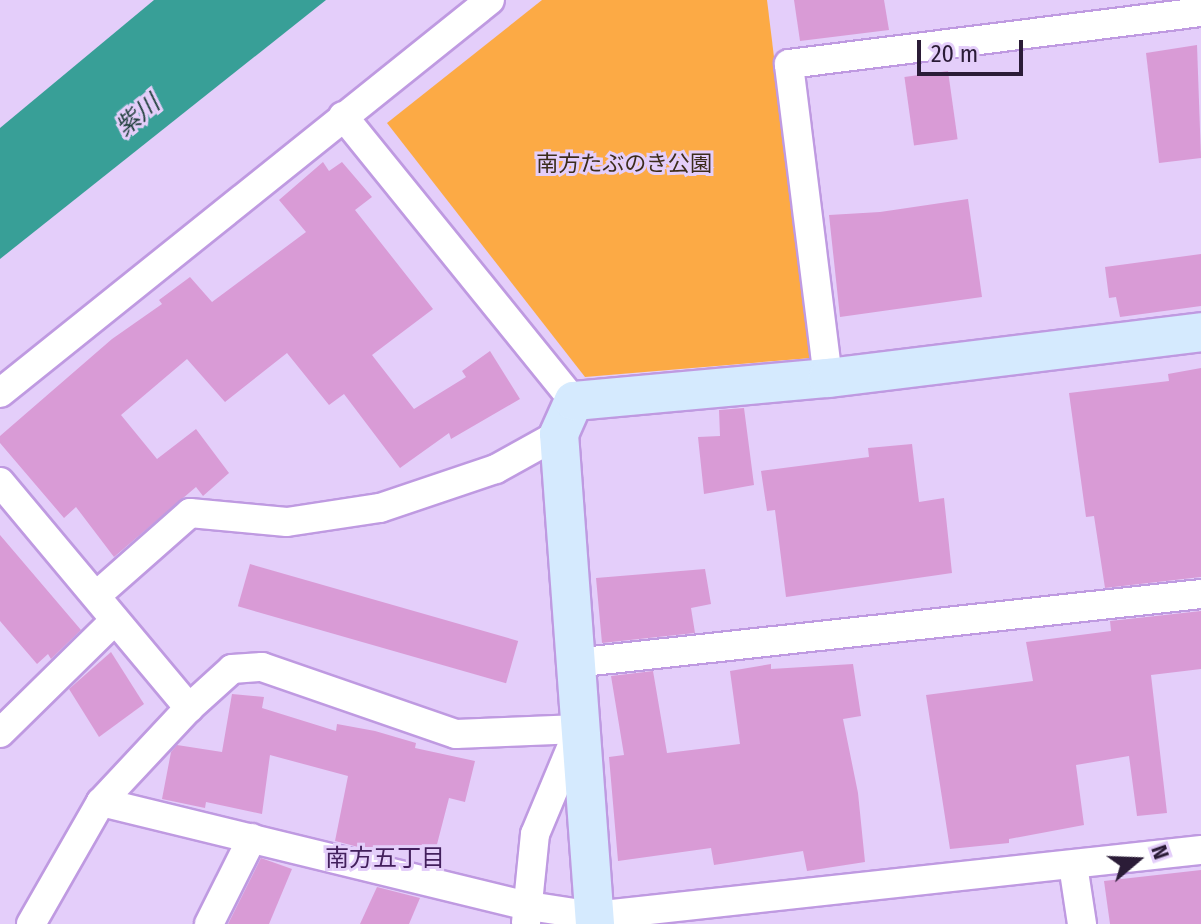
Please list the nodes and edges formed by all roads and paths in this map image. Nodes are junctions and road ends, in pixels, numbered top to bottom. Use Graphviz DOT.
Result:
graph roads {
  1 [pos="490,0"];
  2 [pos="1201,12"];
  3 [pos="343,116"];
  4 [pos="1201,332"];
  5 [pos="828,378"];
  6 [pos="0,393"];
  7 [pos="566,418"];
  8 [pos="0,482"];
  9 [pos="1201,594"];
  10 [pos="97,595"];
  11 [pos="115,620"];
  12 [pos="574,663"];
  13 [pos="189,708"];
  14 [pos="579,729"];
  15 [pos="0,733"];
  16 [pos="101,802"];
  17 [pos="252,838"];
  18 [pos="1201,850"];
  19 [pos="1073,865"];
  20 [pos="528,915"];
  21 [pos="594,920"];
  22 [pos="31,924"];
  23 [pos="209,924"];
  24 [pos="1082,924"];
  1 -- 3 [label="street"];
  2 -- 5 [label="street"];
  3 -- 6 [label="street"];
  3 -- 7 [label="street"];
  4 -- 5 [label="street"];
  5 -- 7 [label="street"];
  7 -- 10 [label="street"];
  7 -- 12 [label="street"];
  8 -- 10 [label="street"];
  9 -- 12 [label="street"];
  10 -- 11 [label="street"];
  11 -- 13 [label="street"];
  11 -- 15 [label="street"];
  12 -- 14 [label="street"];
  13 -- 14 [label="street"];
  13 -- 16 [label="street"];
  14 -- 20 [label="street"];
  14 -- 21 [label="street"];
  16 -- 17 [label="street"];
  16 -- 22 [label="street"];
  17 -- 20 [label="street"];
  17 -- 23 [label="street"];
  18 -- 19 [label="street"];
  19 -- 21 [label="street"];
  19 -- 24 [label="street"];
  20 -- 21 [label="street"];
}
